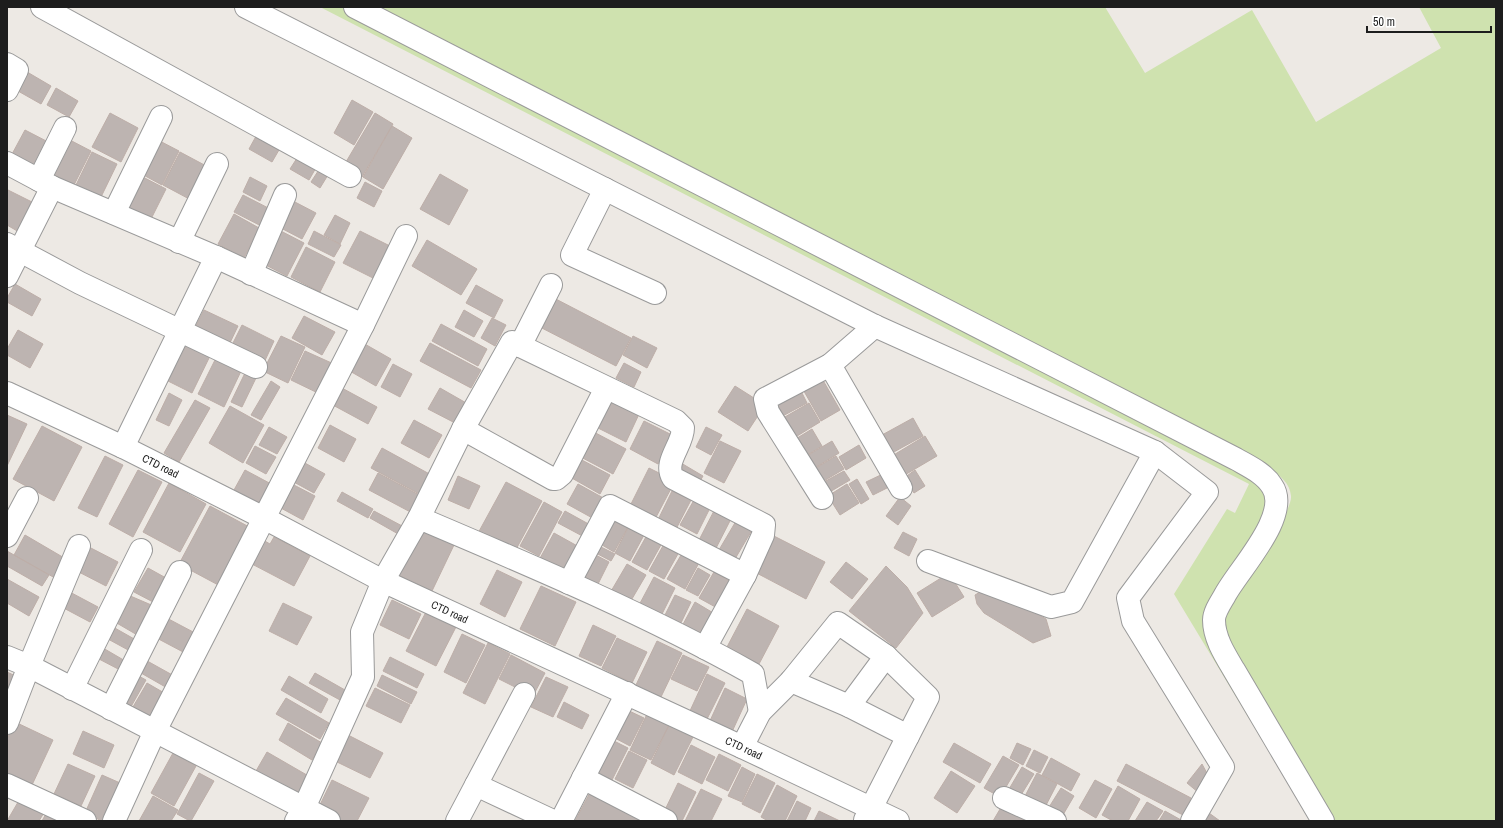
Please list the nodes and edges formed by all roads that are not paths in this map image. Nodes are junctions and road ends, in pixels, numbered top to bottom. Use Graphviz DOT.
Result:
graph roads {
  1 [pos="42,7"];
  2 [pos="246,7"];
  3 [pos="355,7"];
  4 [pos="7,64"];
  5 [pos="7,90"];
  6 [pos="161,117"];
  7 [pos="65,128"];
  8 [pos="7,163"];
  9 [pos="217,164"];
  10 [pos="350,176"];
  11 [pos="46,183"];
  12 [pos="605,189"];
  13 [pos="285,196"];
  14 [pos="114,213"];
  15 [pos="406,236"];
  16 [pos="180,242"];
  17 [pos="13,248"];
  18 [pos="216,257"];
  19 [pos="251,274"];
  20 [pos="7,276"];
  21 [pos="551,285"];
  22 [pos="655,293"];
  23 [pos="363,325"];
  24 [pos="875,326"];
  25 [pos="179,330"];
  26 [pos="520,346"];
  27 [pos="830,365"];
  28 [pos="256,367"];
  29 [pos="606,388"];
  30 [pos="7,393"];
  31 [pos="463,429"];
  32 [pos="123,447"];
  33 [pos="1155,452"];
  34 [pos="901,488"];
  35 [pos="27,498"];
  36 [pos="822,498"];
  37 [pos="264,518"];
  38 [pos="419,518"];
  39 [pos="7,536"];
  40 [pos="79,546"];
  41 [pos="141,550"];
  42 [pos="928,561"];
  43 [pos="180,572"];
  44 [pos="745,575"];
  45 [pos="383,581"];
  46 [pos="569,582"];
  47 [pos="705,648"];
  48 [pos="886,656"];
  49 [pos="7,657"];
  50 [pos="29,666"];
  51 [pos="791,681"];
  52 [pos="72,689"];
  53 [pos="627,693"];
  54 [pos="524,694"];
  55 [pos="849,706"];
  56 [pos="111,709"];
  57 [pos="760,712"];
  58 [pos="7,722"];
  59 [pos="155,731"];
  60 [pos="908,736"];
  61 [pos="742,747"];
  62 [pos="583,778"];
  63 [pos="7,785"];
  64 [pos="476,785"];
  65 [pos="1004,798"];
  66 [pos="300,814"];
  67 [pos="867,814"];
  68 [pos="657,819"];
  69 [pos="85,821"];
  70 [pos="114,821"];
  71 [pos="329,821"];
  72 [pos="457,821"];
  73 [pos="553,821"];
  74 [pos="561,821"];
  75 [pos="898,821"];
  76 [pos="1056,821"];
  77 [pos="1192,821"];
  78 [pos="1323,821"];
  1 -- 10 [label="street"];
  2 -- 12 [label="street"];
  3 -- 78 [label="street"];
  4 -- 5 [label="street"];
  6 -- 14 [label="street"];
  7 -- 11 [label="street"];
  8 -- 11 [label="street"];
  9 -- 16 [label="street"];
  11 -- 14 [label="street"];
  11 -- 17 [label="street"];
  12 -- 22 [label="street"];
  12 -- 24 [label="street"];
  13 -- 19 [label="street"];
  14 -- 16 [label="street"];
  15 -- 23 [label="street"];
  16 -- 18 [label="street"];
  17 -- 20 [label="street"];
  17 -- 25 [label="street"];
  18 -- 19 [label="street"];
  18 -- 25 [label="street"];
  19 -- 23 [label="street"];
  21 -- 26 [label="street"];
  23 -- 37 [label="street"];
  24 -- 27 [label="street"];
  24 -- 33 [label="street"];
  25 -- 28 [label="street"];
  25 -- 32 [label="street"];
  26 -- 29 [label="street"];
  26 -- 31 [label="street"];
  27 -- 34 [label="street"];
  27 -- 36 [label="street"];
  29 -- 31 [label="street"];
  29 -- 44 [label="street"];
  30 -- 32 [label="street, CTD road"];
  31 -- 38 [label="street"];
  32 -- 37 [label="street, CTD road"];
  33 -- 42 [label="street"];
  33 -- 77 [label="street"];
  35 -- 39 [label="street"];
  37 -- 45 [label="street, CTD road"];
  37 -- 59 [label="street"];
  38 -- 45 [label="street"];
  38 -- 46 [label="street"];
  40 -- 50 [label="street"];
  41 -- 52 [label="street"];
  43 -- 56 [label="street"];
  44 -- 46 [label="street"];
  44 -- 47 [label="street"];
  45 -- 53 [label="street, CTD road"];
  45 -- 66 [label="street"];
  46 -- 47 [label="street"];
  47 -- 57 [label="street"];
  48 -- 51 [label="street"];
  48 -- 55 [label="street"];
  48 -- 60 [label="street"];
  49 -- 50 [label="street"];
  50 -- 52 [label="street"];
  50 -- 58 [label="street"];
  51 -- 55 [label="street"];
  51 -- 57 [label="street"];
  52 -- 56 [label="street"];
  53 -- 61 [label="street, CTD road"];
  53 -- 62 [label="street"];
  54 -- 64 [label="street"];
  55 -- 60 [label="street"];
  56 -- 59 [label="street"];
  57 -- 61 [label="street"];
  59 -- 66 [label="street"];
  59 -- 70 [label="street"];
  60 -- 67 [label="street"];
  61 -- 67 [label="street, CTD road"];
  62 -- 68 [label="street"];
  62 -- 74 [label="street"];
  63 -- 69 [label="street"];
  64 -- 72 [label="street"];
  64 -- 73 [label="street"];
  65 -- 76 [label="street"];
  66 -- 71 [label="street"];
  67 -- 75 [label="street, CTD road"];
}
